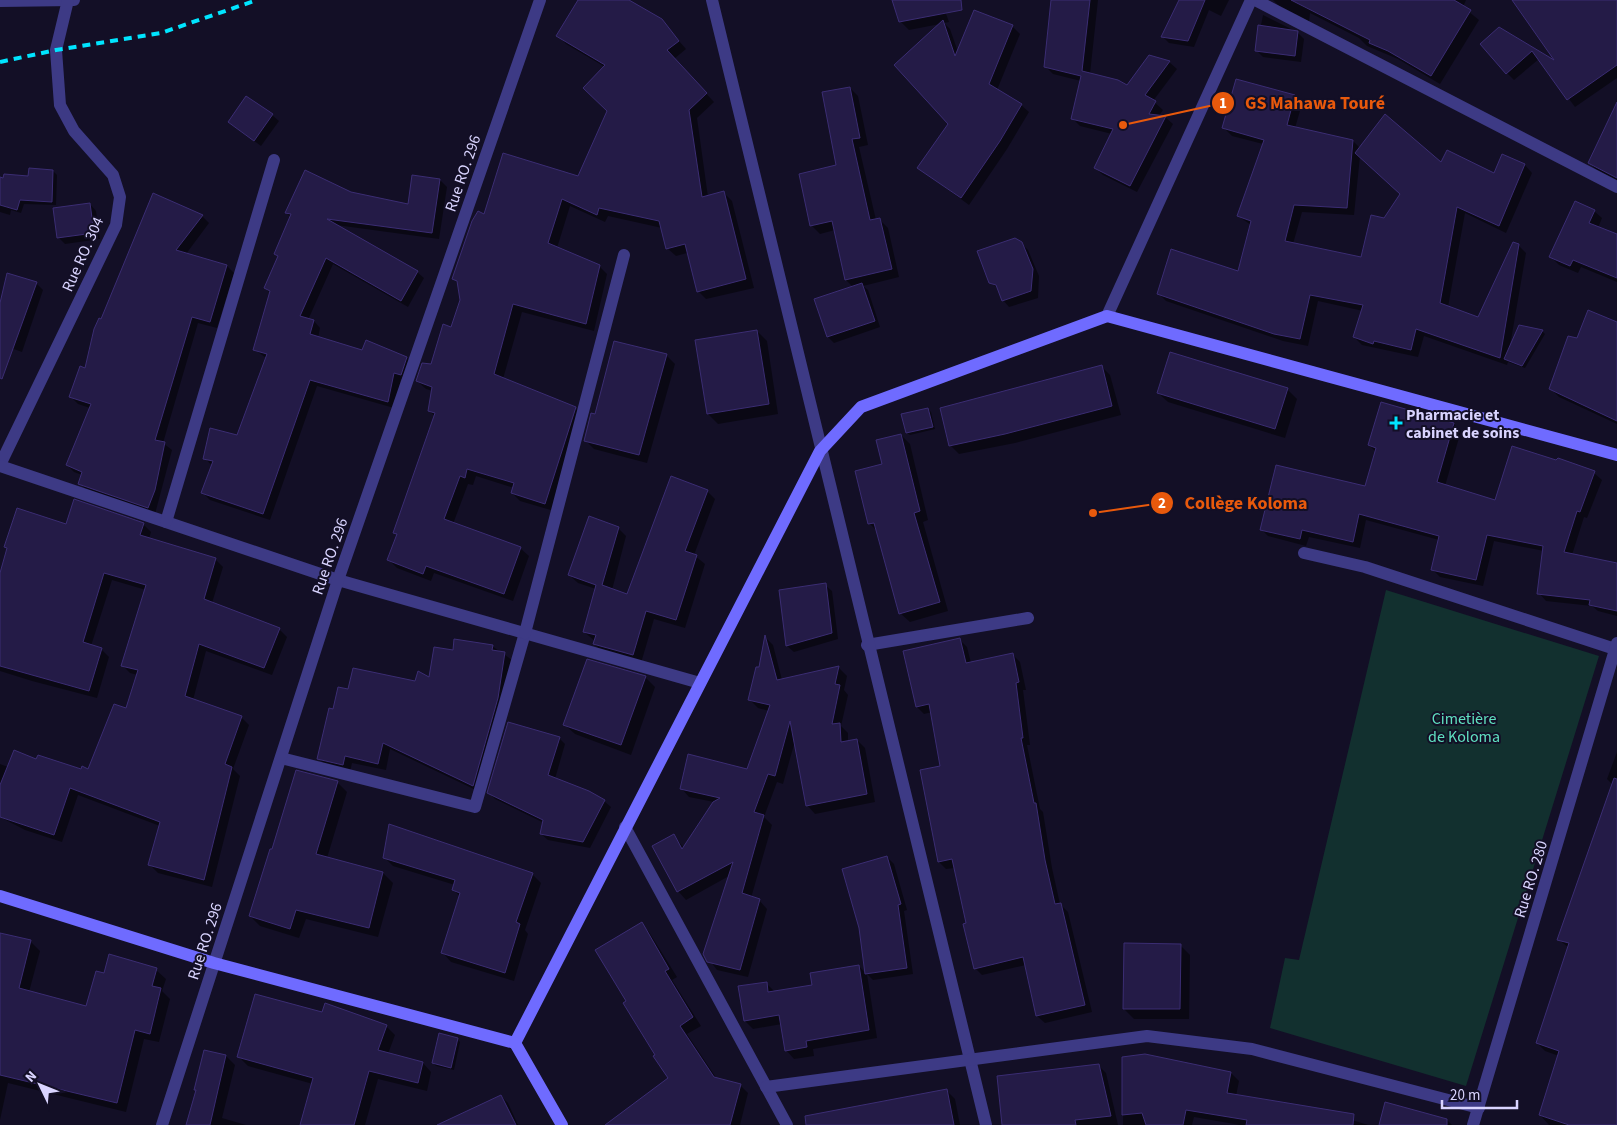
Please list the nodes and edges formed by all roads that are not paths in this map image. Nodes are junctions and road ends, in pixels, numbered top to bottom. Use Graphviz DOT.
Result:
graph roads {
  1 [pos="70,0"];
  2 [pos="712,0"];
  3 [pos="1251,0"];
  4 [pos="1254,0"];
  5 [pos="0,1"];
  6 [pos="539,1"];
  7 [pos="274,160"];
  8 [pos="1617,187"];
  9 [pos="624,255"];
  10 [pos="1107,316"];
  11 [pos="820,451"];
  12 [pos="1617,455"];
  13 [pos="0,465"];
  14 [pos="166,522"];
  15 [pos="1304,553"];
  16 [pos="338,580"];
  17 [pos="1028,618"];
  18 [pos="525,633"];
  19 [pos="867,645"];
  20 [pos="1616,646"];
  21 [pos="700,683"];
  22 [pos="281,758"];
  23 [pos="625,827"];
  24 [pos="0,896"];
  25 [pos="214,963"];
  26 [pos="515,1043"];
  27 [pos="969,1061"];
  28 [pos="766,1087"];
  29 [pos="1478,1108"];
  30 [pos="162,1125"];
  31 [pos="562,1125"];
  32 [pos="787,1125"];
  33 [pos="986,1125"];
  34 [pos="1473,1125"];
  1 -- 5 [label="street"];
  1 -- 13 [label="street, Rue RO. 304"];
  2 -- 11 [label="street"];
  3 -- 10 [label="street"];
  4 -- 8 [label="street"];
  6 -- 16 [label="street, Rue RO. 296"];
  7 -- 14 [label="street"];
  9 -- 18 [label="street"];
  10 -- 11 [label="street"];
  10 -- 12 [label="street"];
  11 -- 19 [label="street"];
  11 -- 21 [label="street"];
  13 -- 14 [label="street"];
  14 -- 16 [label="street"];
  15 -- 20 [label="street"];
  16 -- 18 [label="street"];
  16 -- 22 [label="street, Rue RO. 296"];
  17 -- 19 [label="street"];
  18 -- 21 [label="street"];
  18 -- 22 [label="street"];
  19 -- 27 [label="street"];
  20 -- 29 [label="street, Rue RO. 280"];
  21 -- 23 [label="street"];
  22 -- 25 [label="street, Rue RO. 296"];
  23 -- 26 [label="street"];
  23 -- 28 [label="street"];
  24 -- 25 [label="street"];
  25 -- 26 [label="street"];
  25 -- 30 [label="street, Rue RO. 296"];
  26 -- 31 [label="street"];
  27 -- 28 [label="street"];
  27 -- 29 [label="street"];
  27 -- 33 [label="street"];
  28 -- 32 [label="street"];
  29 -- 34 [label="street, Rue RO. 280"];
}
